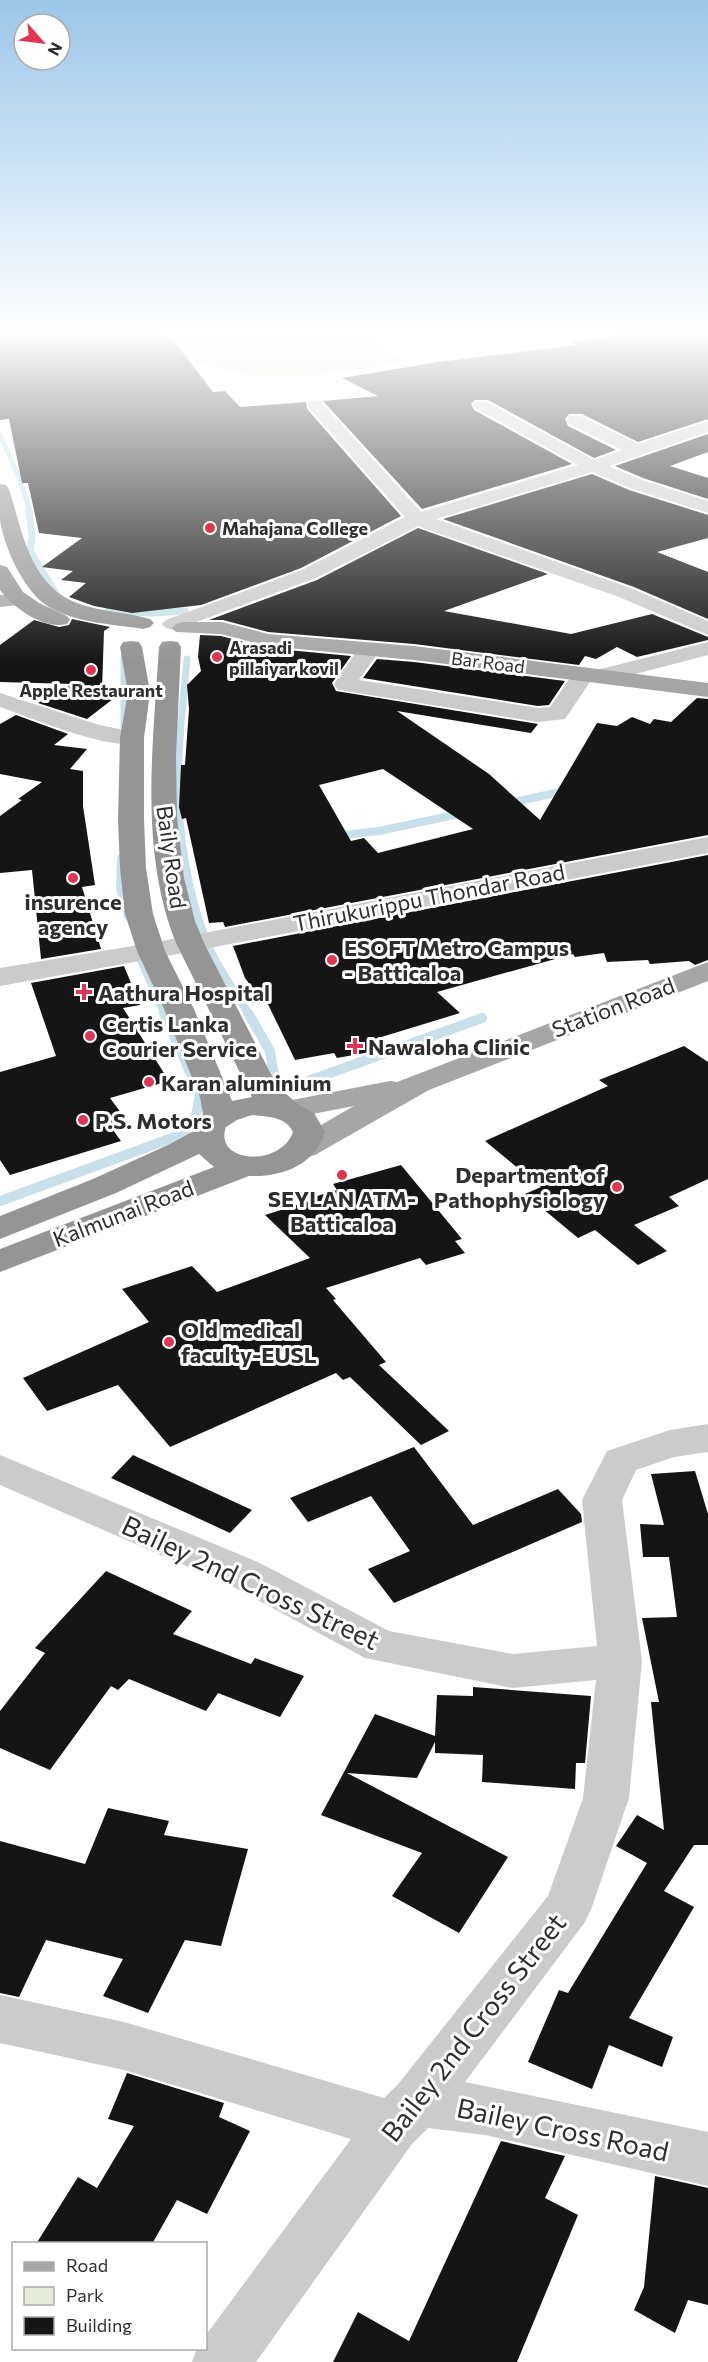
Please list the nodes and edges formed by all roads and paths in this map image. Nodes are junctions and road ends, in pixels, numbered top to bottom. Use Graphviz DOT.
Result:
graph roads {
  1 [pos="349,443"];
  2 [pos="549,443"];
  3 [pos="622,443"];
  4 [pos="660,443"];
  5 [pos="638,451"];
  6 [pos="593,466"];
  7 [pos="0,489"];
  8 [pos="708,507"];
  9 [pos="417,519"];
  10 [pos="0,571"];
  11 [pos="9,600"];
  12 [pos="143,623"];
  13 [pos="708,629"];
  14 [pos="177,636"];
  15 [pos="124,642"];
  16 [pos="708,648"];
  17 [pos="369,650"];
  18 [pos="592,675"];
  19 [pos="708,690"];
  20 [pos="0,700"];
  21 [pos="132,738"];
  22 [pos="708,845"];
  23 [pos="190,943"];
  24 [pos="151,951"];
  25 [pos="708,971"];
  26 [pos="0,976"];
  27 [pos="418,1083"];
  28 [pos="287,1110"];
  29 [pos="213,1126"];
  30 [pos="304,1148"];
  31 [pos="246,1166"];
  32 [pos="0,1228"];
  33 [pos="0,1261"];
  34 [pos="708,1438"];
  35 [pos="0,1469"];
  36 [pos="620,1661"];
  37 [pos="0,2019"];
  38 [pos="406,2113"];
  39 [pos="708,2159"];
  40 [pos="221,2362"];
  1 -- 9 [label="street"];
  2 -- 6 [label="street"];
  3 -- 5 [label="street"];
  4 -- 5 [label="street"];
  5 -- 6 [label="street"];
  6 -- 8 [label="street"];
  6 -- 9 [label="street"];
  7 -- 12 [label="highway"];
  9 -- 13 [label="street"];
  9 -- 14 [label="street"];
  10 -- 11 [label="highway"];
  11 -- 15 [label="highway"];
  12 -- 14 [label="highway"];
  12 -- 15 [label="highway"];
  14 -- 15 [label="highway"];
  14 -- 17 [label="main road, Bar Road"];
  14 -- 23 [label="highway, Baily Road"];
  15 -- 21 [label="highway, Baily Road"];
  16 -- 18 [label="street"];
  17 -- 18 [label="main road, Bar Road"];
  17 -- 18 [label="street"];
  18 -- 19 [label="main road, Bar Road"];
  20 -- 21 [label="street"];
  21 -- 24 [label="highway, Baily Road"];
  22 -- 23 [label="street, Thirukurippu Thondar Road"];
  23 -- 24 [label="street, Thirukurippu Thondar Road"];
  23 -- 28 [label="highway, Baily Road"];
  24 -- 26 [label="street, Thirukurippu Thondar Road"];
  24 -- 29 [label="highway, Baily Road"];
  25 -- 27 [label="main road, Station Road"];
  27 -- 28 [label="main road, Station Road"];
  27 -- 30 [label="main road, Station Road"];
  28 -- 29 [label="highway"];
  28 -- 30 [label="highway"];
  29 -- 31 [label="highway"];
  29 -- 32 [label="highway, Kalmunai Road"];
  30 -- 31 [label="highway"];
  31 -- 33 [label="highway, Kalmunai Road"];
  34 -- 36 [label="street"];
  35 -- 36 [label="street, Bailey 2nd Cross Street"];
  36 -- 38 [label="street, Bailey 2nd Cross Street"];
  37 -- 38 [label="street, Bailey Cross Road"];
  38 -- 39 [label="street, Bailey Cross Road"];
  38 -- 40 [label="street, Bailey 2nd Cross Street"];
}
